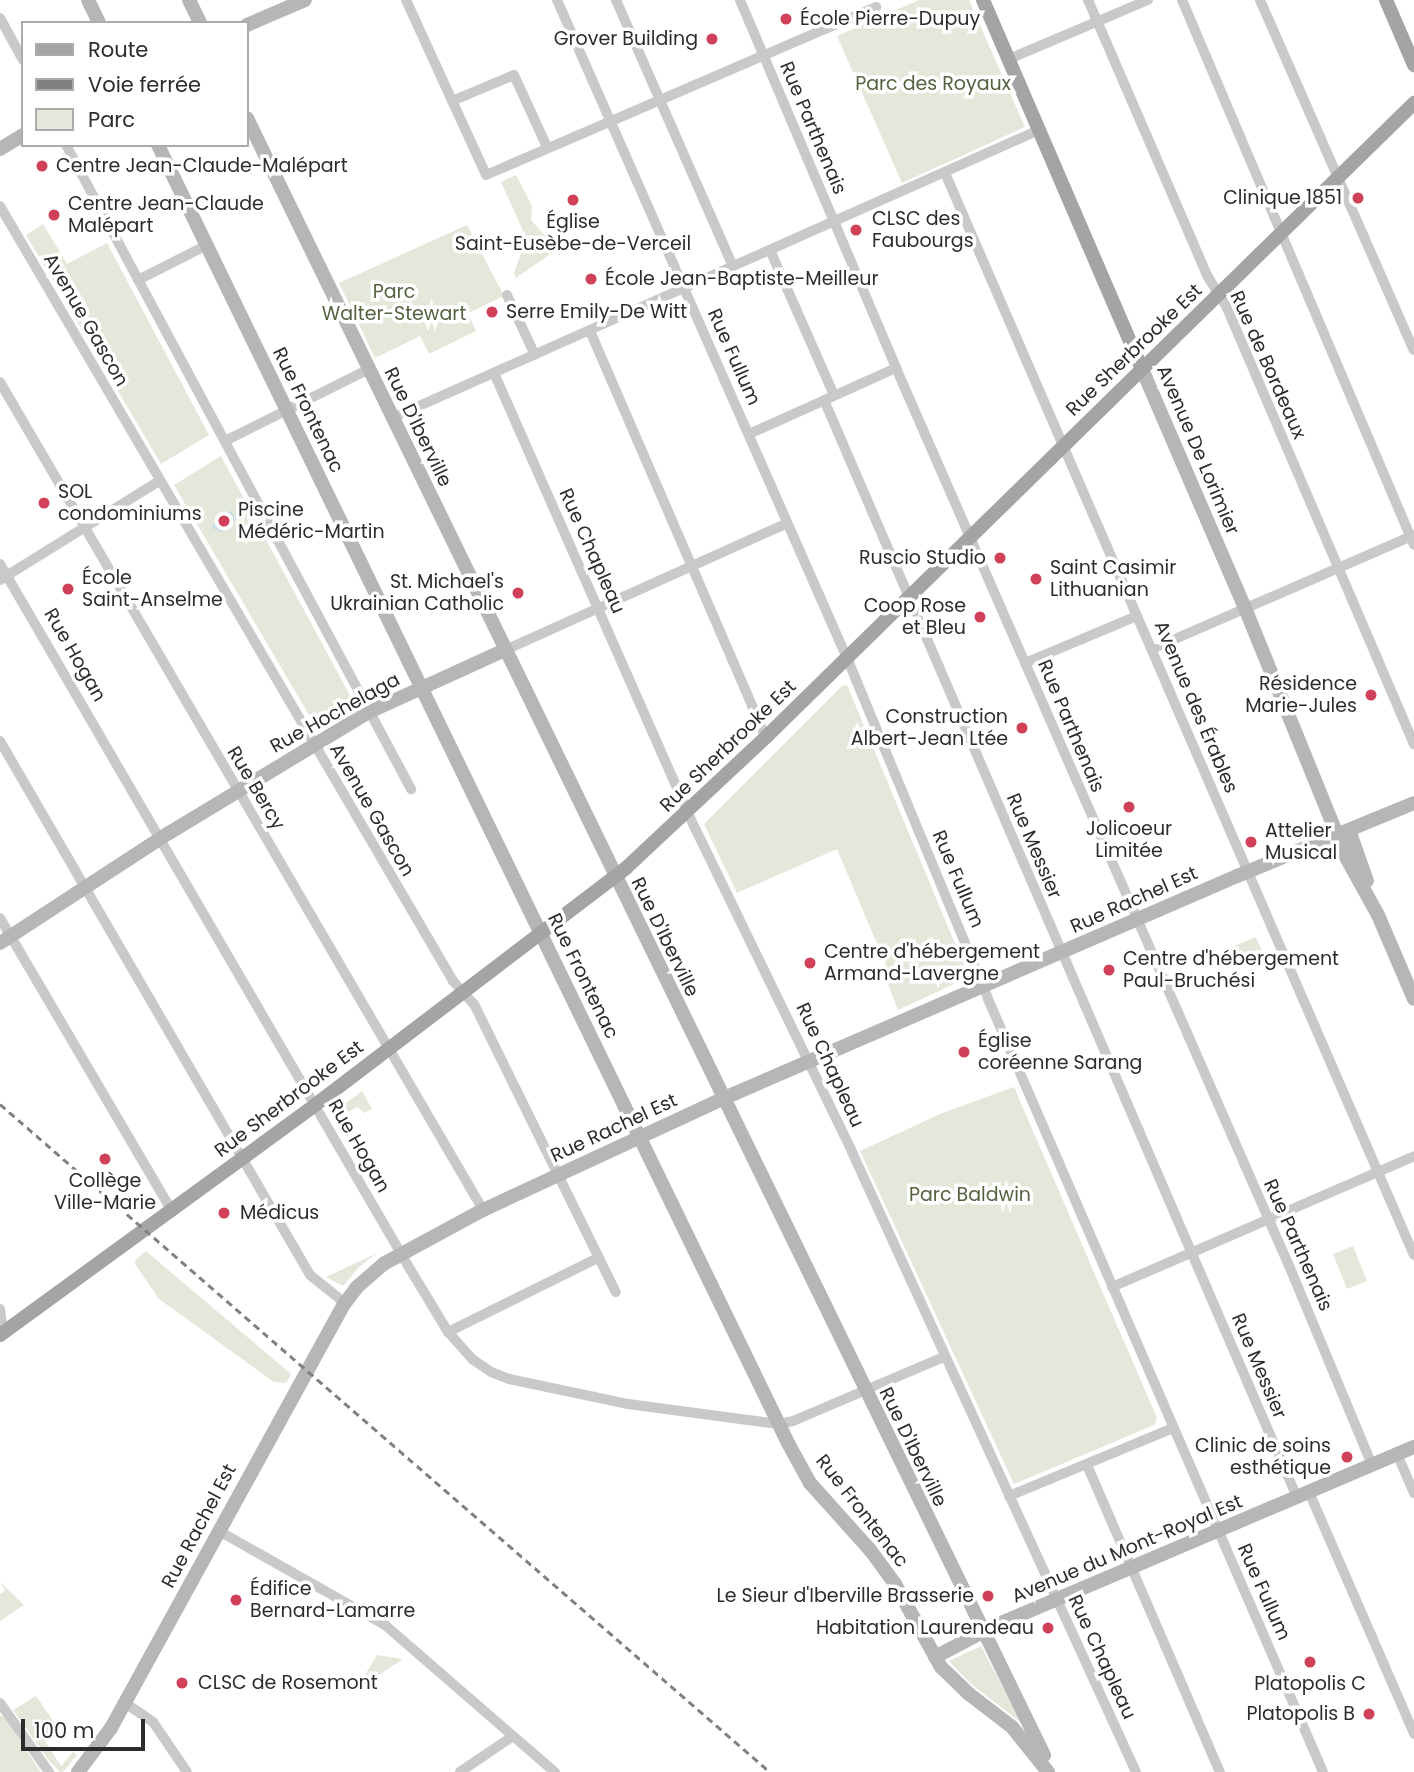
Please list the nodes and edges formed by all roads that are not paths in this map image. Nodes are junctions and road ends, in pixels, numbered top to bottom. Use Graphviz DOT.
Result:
graph roads {
  1 [pos="88,0"];
  2 [pos="189,0"];
  3 [pos="305,0"];
  4 [pos="407,0"];
  5 [pos="557,0"];
  6 [pos="616,0"];
  7 [pos="740,0"];
  8 [pos="983,0"];
  9 [pos="1088,0"];
  10 [pos="1148,0"];
  11 [pos="1182,0"];
  12 [pos="1260,0"];
  13 [pos="1386,0"];
  14 [pos="279,5"];
  15 [pos="876,7"];
  16 [pos="0,18"];
  17 [pos="98,21"];
  18 [pos="199,21"];
  19 [pos="1098,22"];
  20 [pos="248,24"];
  21 [pos="764,55"];
  22 [pos="21,56"];
  23 [pos="1009,59"];
  24 [pos="1414,65"];
  25 [pos="660,99"];
  26 [pos="452,102"];
  27 [pos="1414,103"];
  28 [pos="248,120"];
  29 [pos="611,120"];
  30 [pos="1039,130"];
  31 [pos="21,136"];
  32 [pos="67,147"];
  33 [pos="159,147"];
  34 [pos="547,147"];
  35 [pos="0,149"];
  36 [pos="945,173"];
  37 [pos="1337,178"];
  38 [pos="0,206"];
  39 [pos="834,222"];
  40 [pos="1282,233"];
  41 [pos="207,245"];
  42 [pos="770,250"];
  43 [pos="733,266"];
  44 [pos="138,280"];
  45 [pos="684,288"];
  46 [pos="1218,294"];
  47 [pos="507,295"];
  48 [pos="590,331"];
  49 [pos="1414,350"];
  50 [pos="535,355"];
  51 [pos="896,368"];
  52 [pos="369,369"];
  53 [pos="1142,369"];
  54 [pos="495,373"];
  55 [pos="0,382"];
  56 [pos="834,395"];
  57 [pos="824,400"];
  58 [pos="287,410"];
  59 [pos="392,418"];
  60 [pos="749,434"];
  61 [pos="225,440"];
  62 [pos="1063,446"];
  63 [pos="159,481"];
  64 [pos="787,523"];
  65 [pos="84,527"];
  66 [pos="971,537"];
  67 [pos="1413,539"];
  68 [pos="0,564"];
  69 [pos="692,566"];
  70 [pos="1338,568"];
  71 [pos="4,578"];
  72 [pos="909,596"];
  73 [pos="598,607"];
  74 [pos="1245,608"];
  75 [pos="1137,616"];
  76 [pos="1152,649"];
  77 [pos="505,650"];
  78 [pos="847,658"];
  79 [pos="1025,663"];
  80 [pos="421,688"];
  81 [pos="369,712"];
  82 [pos="766,737"];
  83 [pos="0,741"];
  84 [pos="314,745"];
  85 [pos="1414,745"];
  86 [pos="411,789"];
  87 [pos="238,791"];
  88 [pos="1414,803"];
  89 [pos="688,811"];
  90 [pos="1343,832"];
  91 [pos="161,839"];
  92 [pos="1248,872"];
  93 [pos="615,878"];
  94 [pos="85,887"];
  95 [pos="0,918"];
  96 [pos="1137,920"];
  97 [pos="541,934"];
  98 [pos="5,940"];
  99 [pos="1061,953"];
  100 [pos="983,986"];
  101 [pos="463,992"];
  102 [pos="1414,999"];
  103 [pos="388,1049"];
  104 [pos="809,1062"];
  105 [pos="722,1099"];
  106 [pos="315,1105"];
  107 [pos="640,1137"];
  108 [pos="1414,1156"];
  109 [pos="243,1158"];
  110 [pos="1377,1172"];
  111 [pos="558,1175"];
  112 [pos="483,1210"];
  113 [pos="167,1213"];
  114 [pos="1268,1219"];
  115 [pos="401,1253"];
  116 [pos="1191,1253"];
  117 [pos="1414,1255"];
  118 [pos="598,1258"];
  119 [pos="1112,1287"];
  120 [pos="615,1292"];
  121 [pos="345,1303"];
  122 [pos="0,1309"];
  123 [pos="448,1332"];
  124 [pos="1,1333"];
  125 [pos="944,1357"];
  126 [pos="865,1392"];
  127 [pos="778,1424"];
  128 [pos="1173,1428"];
  129 [pos="1414,1447"];
  130 [pos="1397,1454"];
  131 [pos="1087,1465"];
  132 [pos="1373,1465"];
  133 [pos="1414,1493"];
  134 [pos="1303,1495"];
  135 [pos="1009,1496"];
  136 [pos="219,1531"];
  137 [pos="1218,1531"];
  138 [pos="1130,1567"];
  139 [pos="1056,1600"];
  140 [pos="983,1631"];
  141 [pos="935,1657"];
  142 [pos="0,1703"];
  143 [pos="125,1703"];
  144 [pos="1414,1734"];
  145 [pos="513,1736"];
  146 [pos="50,1772"];
  147 [pos="78,1772"];
  148 [pos="187,1772"];
  149 [pos="460,1772"];
  150 [pos="555,1772"];
  151 [pos="1050,1772"];
  152 [pos="1136,1772"];
  153 [pos="1220,1772"];
  154 [pos="1322,1772"];
  1 -- 17 [label="main road"];
  2 -- 18 [label="main road"];
  3 -- 14 [label="main road"];
  4 -- 26 [label="street"];
  5 -- 29 [label="street, Rue Fullum"];
  6 -- 25 [label="street"];
  7 -- 21 [label="street, Rue Parthenais"];
  8 -- 23 [label="main road, Avenue De Lorimier"];
  9 -- 19 [label="street, Rue de Bordeaux"];
  10 -- 19 [label="street"];
  11 -- 40 [label="street"];
  12 -- 37 [label="street"];
  13 -- 24 [label="main road"];
  14 -- 20 [label="main road"];
  15 -- 21 [label="street"];
  16 -- 22 [label="street"];
  19 -- 23 [label="street"];
  19 -- 46 [label="street, Rue de Bordeaux"];
  21 -- 25 [label="street"];
  21 -- 39 [label="street, Rue Parthenais"];
  23 -- 30 [label="main road, Avenue De Lorimier"];
  25 -- 29 [label="street"];
  25 -- 43 [label="street"];
  26 -- 34 [label="street"];
  26 -- 34 [label="street"];
  27 -- 37 [label="main road, Rue Sherbrooke Est"];
  28 -- 52 [label="main road, Rue D'Iberville"];
  29 -- 34 [label="street"];
  29 -- 45 [label="street, Rue Fullum"];
  30 -- 36 [label="street"];
  30 -- 53 [label="main road, Avenue De Lorimier"];
  31 -- 35 [label="main road"];
  32 -- 44 [label="street"];
  33 -- 41 [label="main road, Rue Frontenac"];
  36 -- 39 [label="street"];
  36 -- 62 [label="street, Avenue des Érables"];
  37 -- 40 [label="main road, Rue Sherbrooke Est"];
  37 -- 49 [label="street"];
  38 -- 63 [label="street, Avenue Gascon"];
  39 -- 42 [label="street"];
  39 -- 51 [label="street, Rue Parthenais"];
  40 -- 46 [label="main road, Rue Sherbrooke Est"];
  40 -- 67 [label="street"];
  41 -- 44 [label="street"];
  41 -- 58 [label="main road, Rue Frontenac"];
  42 -- 43 [label="street"];
  42 -- 56 [label="street"];
  43 -- 45 [label="street"];
  44 -- 61 [label="street"];
  45 -- 48 [label="street"];
  45 -- 60 [label="street, Rue Fullum"];
  46 -- 53 [label="main road, Rue Sherbrooke Est"];
  46 -- 70 [label="street, Rue de Bordeaux"];
  47 -- 50 [label="street"];
  48 -- 50 [label="street"];
  48 -- 69 [label="street"];
  50 -- 54 [label="street"];
  51 -- 56 [label="street"];
  51 -- 66 [label="street, Rue Parthenais"];
  52 -- 58 [label="street"];
  52 -- 59 [label="main road, Rue D'Iberville"];
  53 -- 62 [label="main road, Rue Sherbrooke Est"];
  53 -- 74 [label="main road, Avenue De Lorimier"];
  54 -- 59 [label="street"];
  54 -- 73 [label="street, Rue Chapleau"];
  55 -- 65 [label="street, Rue Bercy"];
  56 -- 57 [label="street"];
  57 -- 60 [label="street"];
  57 -- 72 [label="street, Rue Messier"];
  58 -- 61 [label="street"];
  58 -- 80 [label="main road, Rue Frontenac"];
  59 -- 77 [label="main road, Rue D'Iberville"];
  60 -- 64 [label="street, Rue Fullum"];
  61 -- 81 [label="street"];
  62 -- 66 [label="main road, Rue Sherbrooke Est"];
  62 -- 75 [label="street, Avenue des Érables"];
  63 -- 65 [label="street"];
  63 -- 84 [label="street, Avenue Gascon"];
  64 -- 69 [label="street, Rue Hochelaga"];
  64 -- 78 [label="street, Rue Fullum"];
  65 -- 71 [label="street"];
  65 -- 87 [label="street, Rue Bercy"];
  66 -- 72 [label="main road, Rue Sherbrooke Est"];
  66 -- 79 [label="street, Rue Parthenais"];
  67 -- 70 [label="street"];
  68 -- 71 [label="street, Rue Hogan"];
  69 -- 73 [label="street, Rue Hochelaga"];
  69 -- 82 [label="street"];
  70 -- 74 [label="street"];
  70 -- 85 [label="street, Rue de Bordeaux"];
  71 -- 91 [label="street, Rue Hogan"];
  72 -- 78 [label="main road, Rue Sherbrooke Est"];
  72 -- 99 [label="street, Rue Messier"];
  73 -- 77 [label="street, Rue Hochelaga"];
  73 -- 89 [label="street, Rue Chapleau"];
  74 -- 76 [label="street"];
  74 -- 90 [label="main road, Avenue De Lorimier"];
  75 -- 76 [label="street, Avenue des Érables"];
  75 -- 79 [label="street"];
  76 -- 92 [label="street, Avenue des Érables"];
  77 -- 80 [label="main road, Rue Hochelaga"];
  77 -- 93 [label="main road, Rue D'Iberville"];
  78 -- 82 [label="main road, Rue Sherbrooke Est"];
  78 -- 100 [label="street, Rue Fullum"];
  79 -- 96 [label="street, Rue Parthenais"];
  80 -- 81 [label="main road, Rue Hochelaga"];
  80 -- 97 [label="main road, Rue Frontenac"];
  81 -- 84 [label="main road, Rue Hochelaga"];
  81 -- 86 [label="street"];
  82 -- 89 [label="main road, Rue Sherbrooke Est"];
  83 -- 94 [label="street"];
  84 -- 87 [label="main road, Rue Hochelaga"];
  84 -- 101 [label="street, Avenue Gascon"];
  87 -- 91 [label="main road, Rue Hochelaga"];
  87 -- 103 [label="street, Rue Bercy"];
  88 -- 90 [label="main road, Rue Rachel Est"];
  89 -- 93 [label="main road, Rue Sherbrooke Est"];
  89 -- 104 [label="street, Rue Chapleau"];
  90 -- 92 [label="main road, Rue Rachel Est"];
  90 -- 102 [label="main road, Avenue De Lorimier"];
  91 -- 94 [label="main road, Rue Hochelaga"];
  91 -- 106 [label="street, Rue Hogan"];
  92 -- 96 [label="main road, Rue Rachel Est"];
  92 -- 110 [label="street, Avenue des Érables"];
  93 -- 97 [label="main road, Rue Sherbrooke Est"];
  93 -- 105 [label="main road, Rue D'Iberville"];
  94 -- 98 [label="main road, Rue Hochelaga"];
  94 -- 109 [label="street"];
  95 -- 98 [label="street"];
  96 -- 99 [label="main road, Rue Rachel Est"];
  96 -- 114 [label="street, Rue Parthenais"];
  97 -- 101 [label="main road, Rue Sherbrooke Est"];
  97 -- 107 [label="main road, Rue Frontenac"];
  98 -- 113 [label="street"];
  99 -- 100 [label="main road, Rue Rachel Est"];
  99 -- 116 [label="street, Rue Messier"];
  100 -- 104 [label="main road, Rue Rachel Est"];
  100 -- 119 [label="street, Rue Fullum"];
  101 -- 103 [label="main road, Rue Sherbrooke Est"];
  101 -- 111 [label="street, Avenue Gascon"];
  103 -- 106 [label="main road, Rue Sherbrooke Est"];
  103 -- 112 [label="street, Rue Bercy"];
  104 -- 105 [label="main road, Rue Rachel Est"];
  104 -- 125 [label="street, Rue Chapleau"];
  105 -- 107 [label="main road, Rue Rachel Est"];
  105 -- 126 [label="main road, Rue D'Iberville"];
  106 -- 109 [label="main road, Rue Sherbrooke Est"];
  106 -- 115 [label="street, Rue Hogan"];
  107 -- 111 [label="main road, Rue Rachel Est"];
  107 -- 127 [label="main road, Rue Frontenac"];
  108 -- 110 [label="street"];
  109 -- 113 [label="main road, Rue Sherbrooke Est"];
  109 -- 121 [label="street"];
  110 -- 114 [label="street"];
  110 -- 117 [label="street, Avenue des Érables"];
  111 -- 112 [label="main road, Rue Rachel Est"];
  111 -- 118 [label="street, Avenue Gascon"];
  112 -- 115 [label="main road, Rue Rachel Est"];
  113 -- 124 [label="main road, Rue Sherbrooke Est"];
  114 -- 116 [label="street"];
  114 -- 132 [label="street, Rue Parthenais"];
  115 -- 121 [label="main road, Rue Rachel Est"];
  115 -- 123 [label="street, Rue Hogan"];
  116 -- 119 [label="street"];
  116 -- 134 [label="street, Rue Messier"];
  118 -- 120 [label="street, Avenue Gascon"];
  118 -- 123 [label="street"];
  119 -- 128 [label="street, Rue Fullum"];
  121 -- 136 [label="main road, Rue Rachel Est"];
  122 -- 124 [label="street"];
  123 -- 127 [label="street, Rue Hogan"];
  125 -- 126 [label="street"];
  125 -- 135 [label="street, Rue Chapleau"];
  126 -- 127 [label="street"];
  126 -- 140 [label="main road, Rue D'Iberville"];
  127 -- 141 [label="main road, Rue Frontenac"];
  128 -- 131 [label="street"];
  128 -- 137 [label="street, Rue Fullum"];
  129 -- 130 [label="main road, Avenue du Mont-Royal Est"];
  130 -- 132 [label="main road, Avenue du Mont-Royal Est"];
  130 -- 133 [label="street"];
  131 -- 135 [label="street"];
  131 -- 138 [label="street"];
  132 -- 134 [label="main road, Avenue du Mont-Royal Est"];
  134 -- 137 [label="main road, Avenue du Mont-Royal Est"];
  134 -- 144 [label="street, Rue Messier"];
  135 -- 139 [label="street, Rue Chapleau"];
  136 -- 143 [label="main road, Rue Rachel Est"];
  136 -- 145 [label="street"];
  137 -- 138 [label="main road, Avenue du Mont-Royal Est"];
  137 -- 154 [label="street, Rue Fullum"];
  138 -- 139 [label="main road, Avenue du Mont-Royal Est"];
  138 -- 153 [label="street"];
  139 -- 140 [label="main road, Avenue du Mont-Royal Est"];
  139 -- 152 [label="street, Rue Chapleau"];
  140 -- 141 [label="main road, Avenue du Mont-Royal Est"];
  140 -- 151 [label="main road, Rue D'Iberville"];
  141 -- 151 [label="main road, Rue Frontenac"];
  142 -- 146 [label="street"];
  143 -- 147 [label="main road, Rue Rachel Est"];
  143 -- 148 [label="street"];
  145 -- 149 [label="street"];
  145 -- 150 [label="street"];
}
